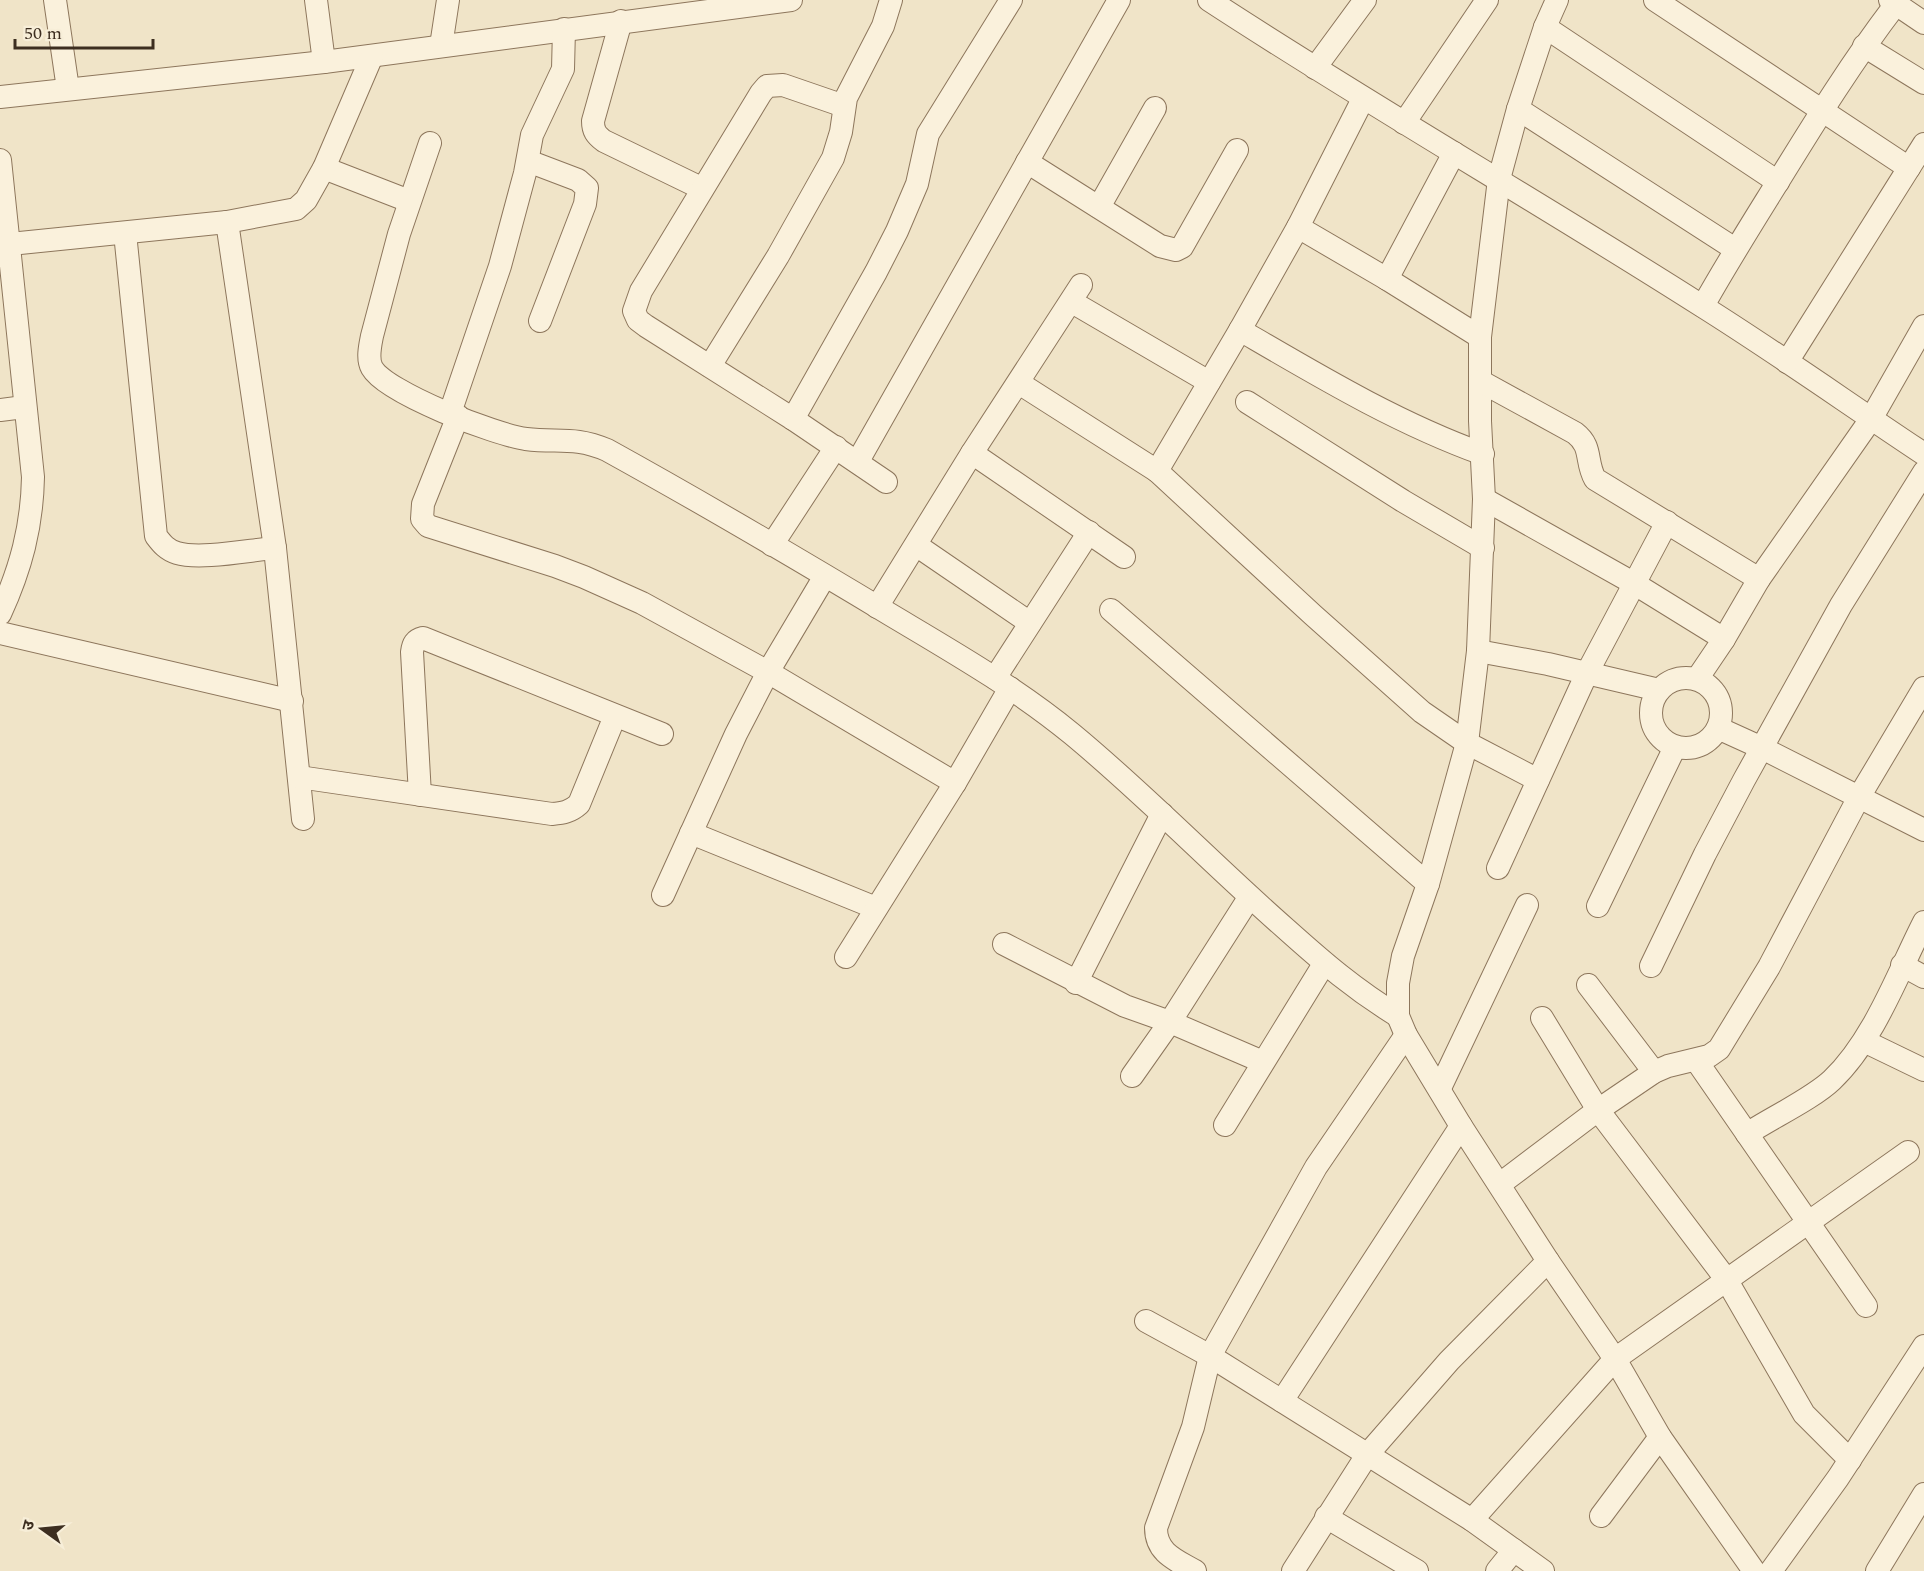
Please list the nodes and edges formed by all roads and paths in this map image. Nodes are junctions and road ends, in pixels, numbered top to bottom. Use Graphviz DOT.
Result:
graph roads {
  1 [pos="55,0"];
  2 [pos="316,0"];
  3 [pos="448,0"];
  4 [pos="790,0"];
  5 [pos="891,0"];
  6 [pos="1011,0"];
  7 [pos="1119,0"];
  8 [pos="1365,0"];
  9 [pos="1487,0"];
  10 [pos="1557,0"];
  11 [pos="1655,0"];
  12 [pos="1893,2"];
  13 [pos="1219,3"];
  14 [pos="667,8"];
  15 [pos="621,21"];
  16 [pos="1924,22"];
  17 [pos="1545,27"];
  18 [pos="564,29"];
  19 [pos="441,46"];
  20 [pos="1864,46"];
  21 [pos="372,56"];
  22 [pos="324,62"];
  23 [pos="1315,68"];
  24 [pos="1924,83"];
  25 [pos="68,89"];
  26 [pos="0,97"];
  27 [pos="1363,99"];
  28 [pos="843,106"];
  29 [pos="1155,108"];
  30 [pos="1518,109"];
  31 [pos="1821,110"];
  32 [pos="1404,123"];
  33 [pos="429,143"];
  34 [pos="1924,144"];
  35 [pos="1237,150"];
  36 [pos="1454,153"];
  37 [pos="0,160"];
  38 [pos="528,161"];
  39 [pos="1027,162"];
  40 [pos="324,168"];
  41 [pos="1909,168"];
  42 [pos="1499,179"];
  43 [pos="1778,182"];
  44 [pos="702,188"];
  45 [pos="409,201"];
  46 [pos="1099,207"];
  47 [pos="227,222"];
  48 [pos="1298,227"];
  49 [pos="125,233"];
  50 [pos="10,244"];
  51 [pos="1735,249"];
  52 [pos="1387,279"];
  53 [pos="1703,306"];
  54 [pos="540,321"];
  55 [pos="1924,326"];
  56 [pos="1240,330"];
  57 [pos="1480,337"];
  58 [pos="1787,362"];
  59 [pos="710,366"];
  60 [pos="1480,381"];
  61 [pos="1209,382"];
  62 [pos="1019,383"];
  63 [pos="1247,402"];
  64 [pos="24,407"];
  65 [pos="0,410"];
  66 [pos="454,415"];
  67 [pos="793,419"];
  68 [pos="1871,419"];
  69 [pos="836,447"];
  70 [pos="972,453"];
  71 [pos="1483,454"];
  72 [pos="1924,454"];
  73 [pos="858,461"];
  74 [pos="1157,471"];
  75 [pos="1924,472"];
  76 [pos="886,482"];
  77 [pos="1484,499"];
  78 [pos="1667,522"];
  79 [pos="1089,531"];
  80 [pos="772,545"];
  81 [pos="916,545"];
  82 [pos="275,548"];
  83 [pos="1483,548"];
  84 [pos="1124,557"];
  85 [pos="825,576"];
  86 [pos="1759,579"];
  87 [pos="1635,584"];
  88 [pos="878,607"];
  89 [pos="1111,610"];
  90 [pos="0,614"];
  91 [pos="1030,622"];
  92 [pos="0,633"];
  93 [pos="1724,639"];
  94 [pos="1478,651"];
  95 [pos="768,672"];
  96 [pos="1587,673"];
  97 [pos="1697,679"];
  98 [pos="1003,683"];
  99 [pos="1924,688"];
  100 [pos="1659,690"];
  101 [pos="292,702"];
  102 [pos="615,716"];
  103 [pos="1718,728"];
  104 [pos="662,734"];
  105 [pos="1467,743"];
  106 [pos="1676,747"];
  107 [pos="1762,748"];
  108 [pos="299,777"];
  109 [pos="1538,780"];
  110 [pos="955,783"];
  111 [pos="420,795"];
  112 [pos="1859,797"];
  113 [pos="1162,814"];
  114 [pos="303,819"];
  115 [pos="1924,830"];
  116 [pos="691,833"];
  117 [pos="1498,868"];
  118 [pos="1428,884"];
  119 [pos="663,895"];
  120 [pos="1249,898"];
  121 [pos="1527,905"];
  122 [pos="1598,906"];
  123 [pos="876,908"];
  124 [pos="1924,922"];
  125 [pos="1004,944"];
  126 [pos="846,957"];
  127 [pos="1323,964"];
  128 [pos="1902,965"];
  129 [pos="1651,966"];
  130 [pos="1924,977"];
  131 [pos="1076,983"];
  132 [pos="1588,985"];
  133 [pos="1542,1018"];
  134 [pos="1170,1022"];
  135 [pos="1402,1026"];
  136 [pos="1864,1041"];
  137 [pos="1696,1060"];
  138 [pos="1263,1062"];
  139 [pos="1924,1070"];
  140 [pos="1654,1072"];
  141 [pos="1132,1076"];
  142 [pos="1440,1088"];
  143 [pos="1598,1110"];
  144 [pos="1225,1125"];
  145 [pos="1461,1126"];
  146 [pos="1747,1134"];
  147 [pos="1908,1152"];
  148 [pos="1500,1184"];
  149 [pos="1808,1222"];
  150 [pos="1548,1261"];
  151 [pos="1726,1279"];
  152 [pos="1866,1306"];
  153 [pos="1146,1321"];
  154 [pos="1924,1348"];
  155 [pos="1210,1356"];
  156 [pos="1615,1359"];
  157 [pos="1282,1401"];
  158 [pos="1660,1437"];
  159 [pos="1367,1455"];
  160 [pos="1850,1460"];
  161 [pos="1924,1494"];
  162 [pos="1601,1516"];
  163 [pos="1326,1517"];
  164 [pos="1472,1520"];
  165 [pos="1514,1550"];
  166 [pos="1195,1571"];
  167 [pos="1293,1571"];
  168 [pos="1417,1571"];
  169 [pos="1497,1571"];
  170 [pos="1543,1571"];
  171 [pos="1754,1571"];
  172 [pos="1771,1571"];
  173 [pos="1877,1571"];
  1 -- 25 [label="street"];
  2 -- 22 [label="street"];
  3 -- 19 [label="street"];
  4 -- 14 [label="street"];
  5 -- 28 [label="street"];
  6 -- 67 [label="street"];
  7 -- 39 [label="street"];
  8 -- 23 [label="street"];
  9 -- 32 [label="street"];
  10 -- 17 [label="street"];
  11 -- 31 [label="street"];
  12 -- 16 [label="street"];
  12 -- 20 [label="street"];
  13 -- 23 [label="street"];
  14 -- 15 [label="street"];
  15 -- 18 [label="street"];
  15 -- 44 [label="street"];
  17 -- 30 [label="street"];
  17 -- 43 [label="street"];
  18 -- 19 [label="street"];
  18 -- 38 [label="street"];
  19 -- 21 [label="street"];
  20 -- 24 [label="street"];
  20 -- 31 [label="street"];
  21 -- 22 [label="street"];
  21 -- 40 [label="street"];
  22 -- 25 [label="street"];
  23 -- 27 [label="street"];
  25 -- 26 [label="street"];
  27 -- 32 [label="street"];
  27 -- 48 [label="street"];
  28 -- 44 [label="street"];
  28 -- 59 [label="street"];
  29 -- 46 [label="street"];
  30 -- 42 [label="street"];
  30 -- 51 [label="street"];
  31 -- 41 [label="street"];
  31 -- 43 [label="street"];
  32 -- 36 [label="street"];
  33 -- 45 [label="street"];
  34 -- 41 [label="street"];
  35 -- 46 [label="street"];
  36 -- 42 [label="street"];
  36 -- 52 [label="street"];
  37 -- 50 [label="street"];
  38 -- 54 [label="street"];
  38 -- 66 [label="street"];
  39 -- 46 [label="street"];
  39 -- 73 [label="street"];
  40 -- 45 [label="street"];
  40 -- 47 [label="street"];
  41 -- 58 [label="street"];
  42 -- 53 [label="street"];
  42 -- 57 [label="street"];
  43 -- 51 [label="street"];
  44 -- 59 [label="street"];
  45 -- 66 [label="street"];
  47 -- 49 [label="street"];
  47 -- 82 [label="street"];
  48 -- 52 [label="street"];
  48 -- 56 [label="street"];
  49 -- 50 [label="street"];
  49 -- 82 [label="street"];
  50 -- 64 [label="street"];
  51 -- 53 [label="street"];
  52 -- 57 [label="street"];
  53 -- 58 [label="street"];
  55 -- 68 [label="street"];
  56 -- 61 [label="street"];
  56 -- 71 [label="street"];
  57 -- 60 [label="street"];
  58 -- 68 [label="street"];
  59 -- 67 [label="street"];
  60 -- 71 [label="street"];
  60 -- 78 [label="street"];
  61 -- 62 [label="street"];
  61 -- 74 [label="street"];
  62 -- 70 [label="street"];
  62 -- 74 [label="street"];
  63 -- 83 [label="street"];
  64 -- 65 [label="street"];
  64 -- 90 [label="street"];
  66 -- 80 [label="street"];
  66 -- 95 [label="street"];
  67 -- 69 [label="street"];
  68 -- 72 [label="street"];
  68 -- 86 [label="street"];
  69 -- 73 [label="street"];
  69 -- 80 [label="street"];
  70 -- 79 [label="street"];
  70 -- 81 [label="street"];
  71 -- 77 [label="street"];
  73 -- 76 [label="street"];
  74 -- 105 [label="street"];
  75 -- 107 [label="street"];
  77 -- 83 [label="street"];
  77 -- 87 [label="street"];
  78 -- 86 [label="street"];
  78 -- 87 [label="street"];
  79 -- 84 [label="street"];
  79 -- 91 [label="street"];
  80 -- 85 [label="street"];
  81 -- 88 [label="street"];
  81 -- 91 [label="street"];
  82 -- 101 [label="street"];
  83 -- 94 [label="street"];
  85 -- 88 [label="street"];
  85 -- 95 [label="street"];
  86 -- 93 [label="street"];
  87 -- 93 [label="street"];
  87 -- 96 [label="street"];
  88 -- 98 [label="street"];
  89 -- 118 [label="street"];
  91 -- 98 [label="street"];
  92 -- 101 [label="street"];
  93 -- 97 [label="street"];
  94 -- 96 [label="street"];
  94 -- 105 [label="street"];
  95 -- 110 [label="street"];
  95 -- 116 [label="street"];
  96 -- 100 [label="street"];
  96 -- 109 [label="street"];
  97 -- 100 [label="street"];
  97 -- 103 [label="street"];
  98 -- 110 [label="street"];
  98 -- 113 [label="street"];
  99 -- 112 [label="street"];
  100 -- 106 [label="street"];
  101 -- 108 [label="street"];
  102 -- 104 [label="street"];
  102 -- 111 [label="street"];
  102 -- 111 [label="street"];
  103 -- 106 [label="street"];
  103 -- 107 [label="street"];
  105 -- 109 [label="street"];
  105 -- 118 [label="street"];
  106 -- 122 [label="street"];
  107 -- 112 [label="street"];
  107 -- 129 [label="street"];
  108 -- 111 [label="street"];
  108 -- 114 [label="street"];
  109 -- 117 [label="street"];
  110 -- 123 [label="street"];
  112 -- 115 [label="street"];
  112 -- 137 [label="street"];
  113 -- 120 [label="street"];
  113 -- 131 [label="street"];
  116 -- 119 [label="street"];
  116 -- 123 [label="street"];
  118 -- 135 [label="street"];
  120 -- 127 [label="street"];
  120 -- 134 [label="street"];
  121 -- 142 [label="street"];
  123 -- 126 [label="street"];
  124 -- 128 [label="street"];
  125 -- 131 [label="street"];
  127 -- 135 [label="street"];
  127 -- 138 [label="street"];
  128 -- 130 [label="street"];
  128 -- 136 [label="street"];
  131 -- 134 [label="street"];
  132 -- 140 [label="street"];
  133 -- 143 [label="street"];
  134 -- 138 [label="street"];
  134 -- 141 [label="street"];
  135 -- 142 [label="street"];
  135 -- 155 [label="street"];
  136 -- 139 [label="street"];
  136 -- 146 [label="street"];
  137 -- 140 [label="street"];
  137 -- 146 [label="street"];
  138 -- 144 [label="street"];
  140 -- 143 [label="street"];
  142 -- 145 [label="street"];
  143 -- 148 [label="street"];
  143 -- 151 [label="street"];
  145 -- 148 [label="street"];
  145 -- 157 [label="street"];
  146 -- 149 [label="street"];
  147 -- 149 [label="street"];
  148 -- 150 [label="street"];
  149 -- 151 [label="street"];
  149 -- 152 [label="street"];
  150 -- 156 [label="street"];
  150 -- 159 [label="street"];
  151 -- 156 [label="street"];
  151 -- 160 [label="street"];
  153 -- 155 [label="street"];
  154 -- 160 [label="street"];
  155 -- 157 [label="street"];
  155 -- 166 [label="street"];
  156 -- 158 [label="street"];
  156 -- 164 [label="street"];
  157 -- 159 [label="street"];
  158 -- 162 [label="street"];
  158 -- 171 [label="street"];
  159 -- 163 [label="street"];
  159 -- 164 [label="street"];
  160 -- 172 [label="street"];
  161 -- 173 [label="street"];
  163 -- 167 [label="street"];
  163 -- 168 [label="street"];
  164 -- 165 [label="street"];
  165 -- 169 [label="street"];
  165 -- 170 [label="street"];
}
